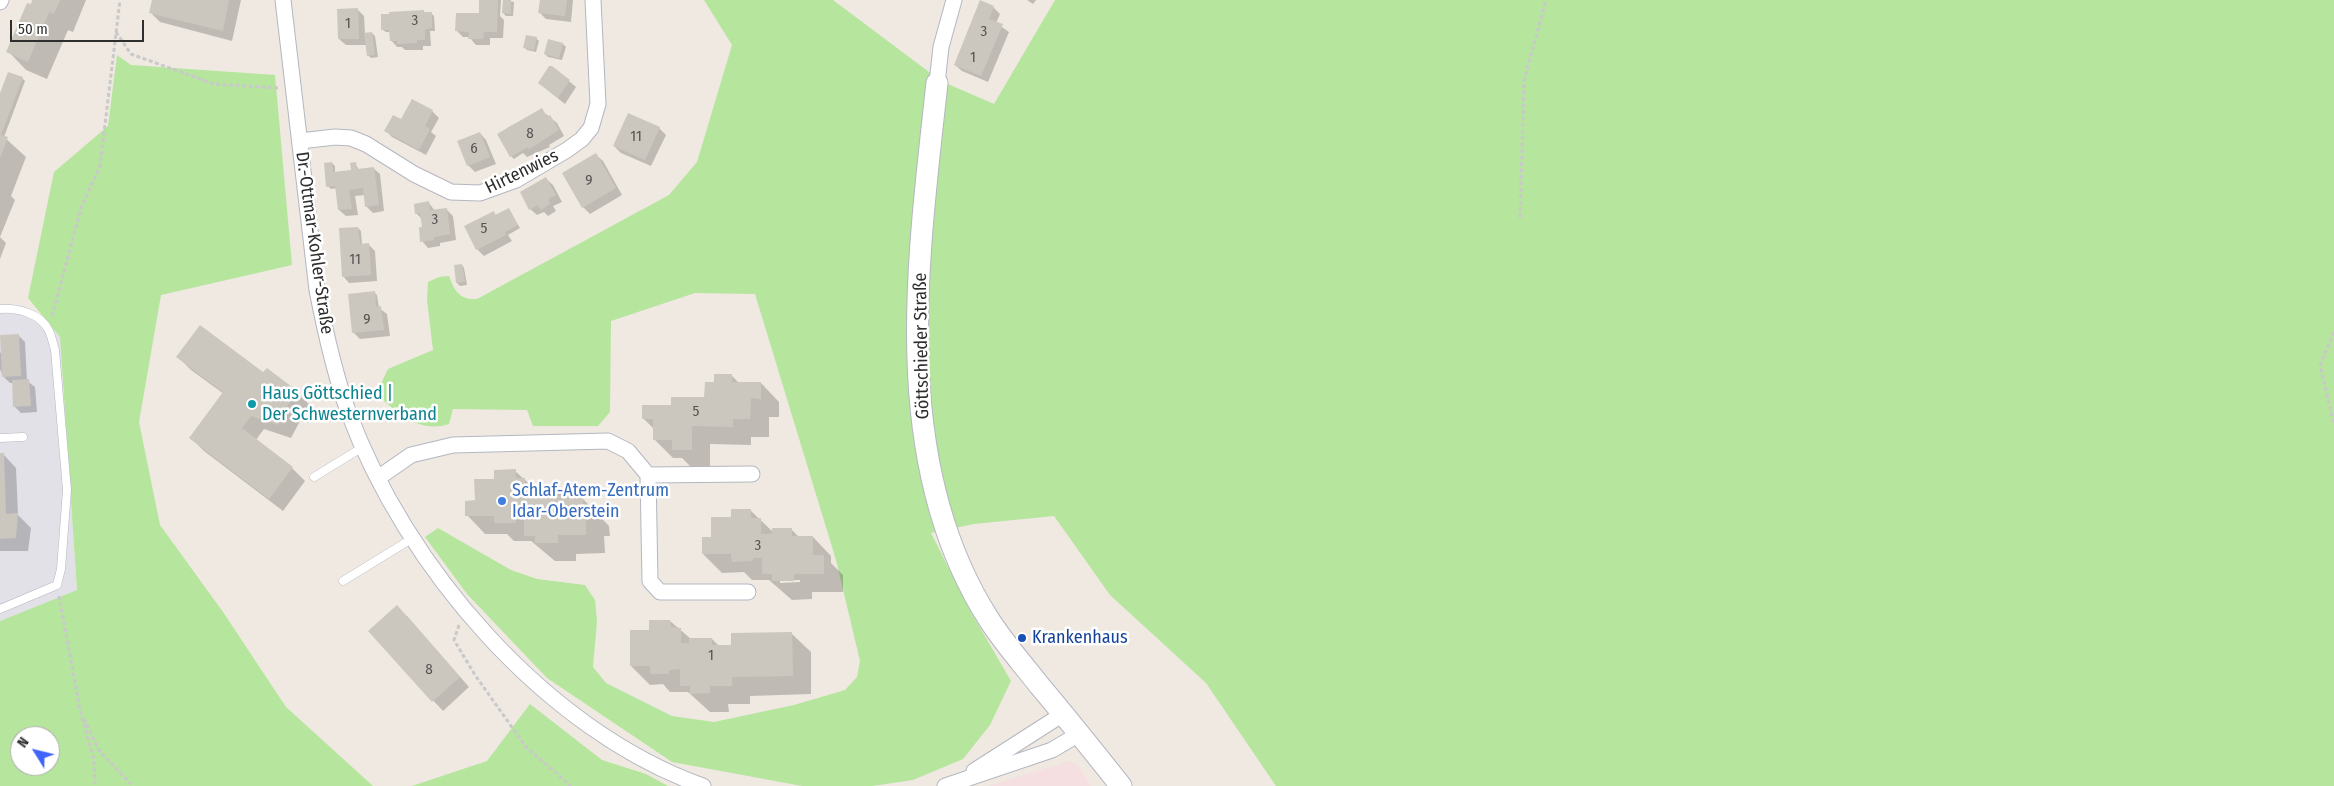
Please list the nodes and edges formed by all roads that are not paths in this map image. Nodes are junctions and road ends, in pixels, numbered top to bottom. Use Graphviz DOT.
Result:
graph roads {
  1 [pos="282,0"];
  2 [pos="593,0"];
  3 [pos="954,0"];
  4 [pos="937,83"];
  5 [pos="300,141"];
  6 [pos="0,310"];
  7 [pos="23,436"];
  8 [pos="0,438"];
  9 [pos="363,447"];
  10 [pos="752,474"];
  11 [pos="648,475"];
  12 [pos="314,477"];
  13 [pos="378,478"];
  14 [pos="413,538"];
  15 [pos="343,582"];
  16 [pos="748,592"];
  17 [pos="0,609"];
  18 [pos="1063,714"];
  19 [pos="1079,734"];
  20 [pos="950,784"];
  21 [pos="704,786"];
  22 [pos="1122,786"];
  1 -- 5 [label="street, Dr.-Ottmar-Kohler-Straße"];
  2 -- 5 [label="street, Hirtenwies"];
  3 -- 4 [label="street, Göttschieder Straße"];
  4 -- 18 [label="street, Göttschieder Straße"];
  5 -- 9 [label="street, Dr.-Ottmar-Kohler-Straße"];
  6 -- 17 [label="lane"];
  7 -- 8 [label="lane"];
  9 -- 12 [label="lane"];
  9 -- 13 [label="street, Dr.-Ottmar-Kohler-Straße"];
  10 -- 11 [label="street"];
  11 -- 13 [label="street"];
  11 -- 16 [label="street"];
  13 -- 14 [label="street, Dr.-Ottmar-Kohler-Straße"];
  14 -- 15 [label="lane"];
  14 -- 21 [label="street, Dr.-Ottmar-Kohler-Straße"];
  18 -- 19 [label="street, Göttschieder Straße"];
  18 -- 20 [label="street"];
  19 -- 20 [label="street"];
  19 -- 22 [label="street, Göttschieder Straße"];
}
